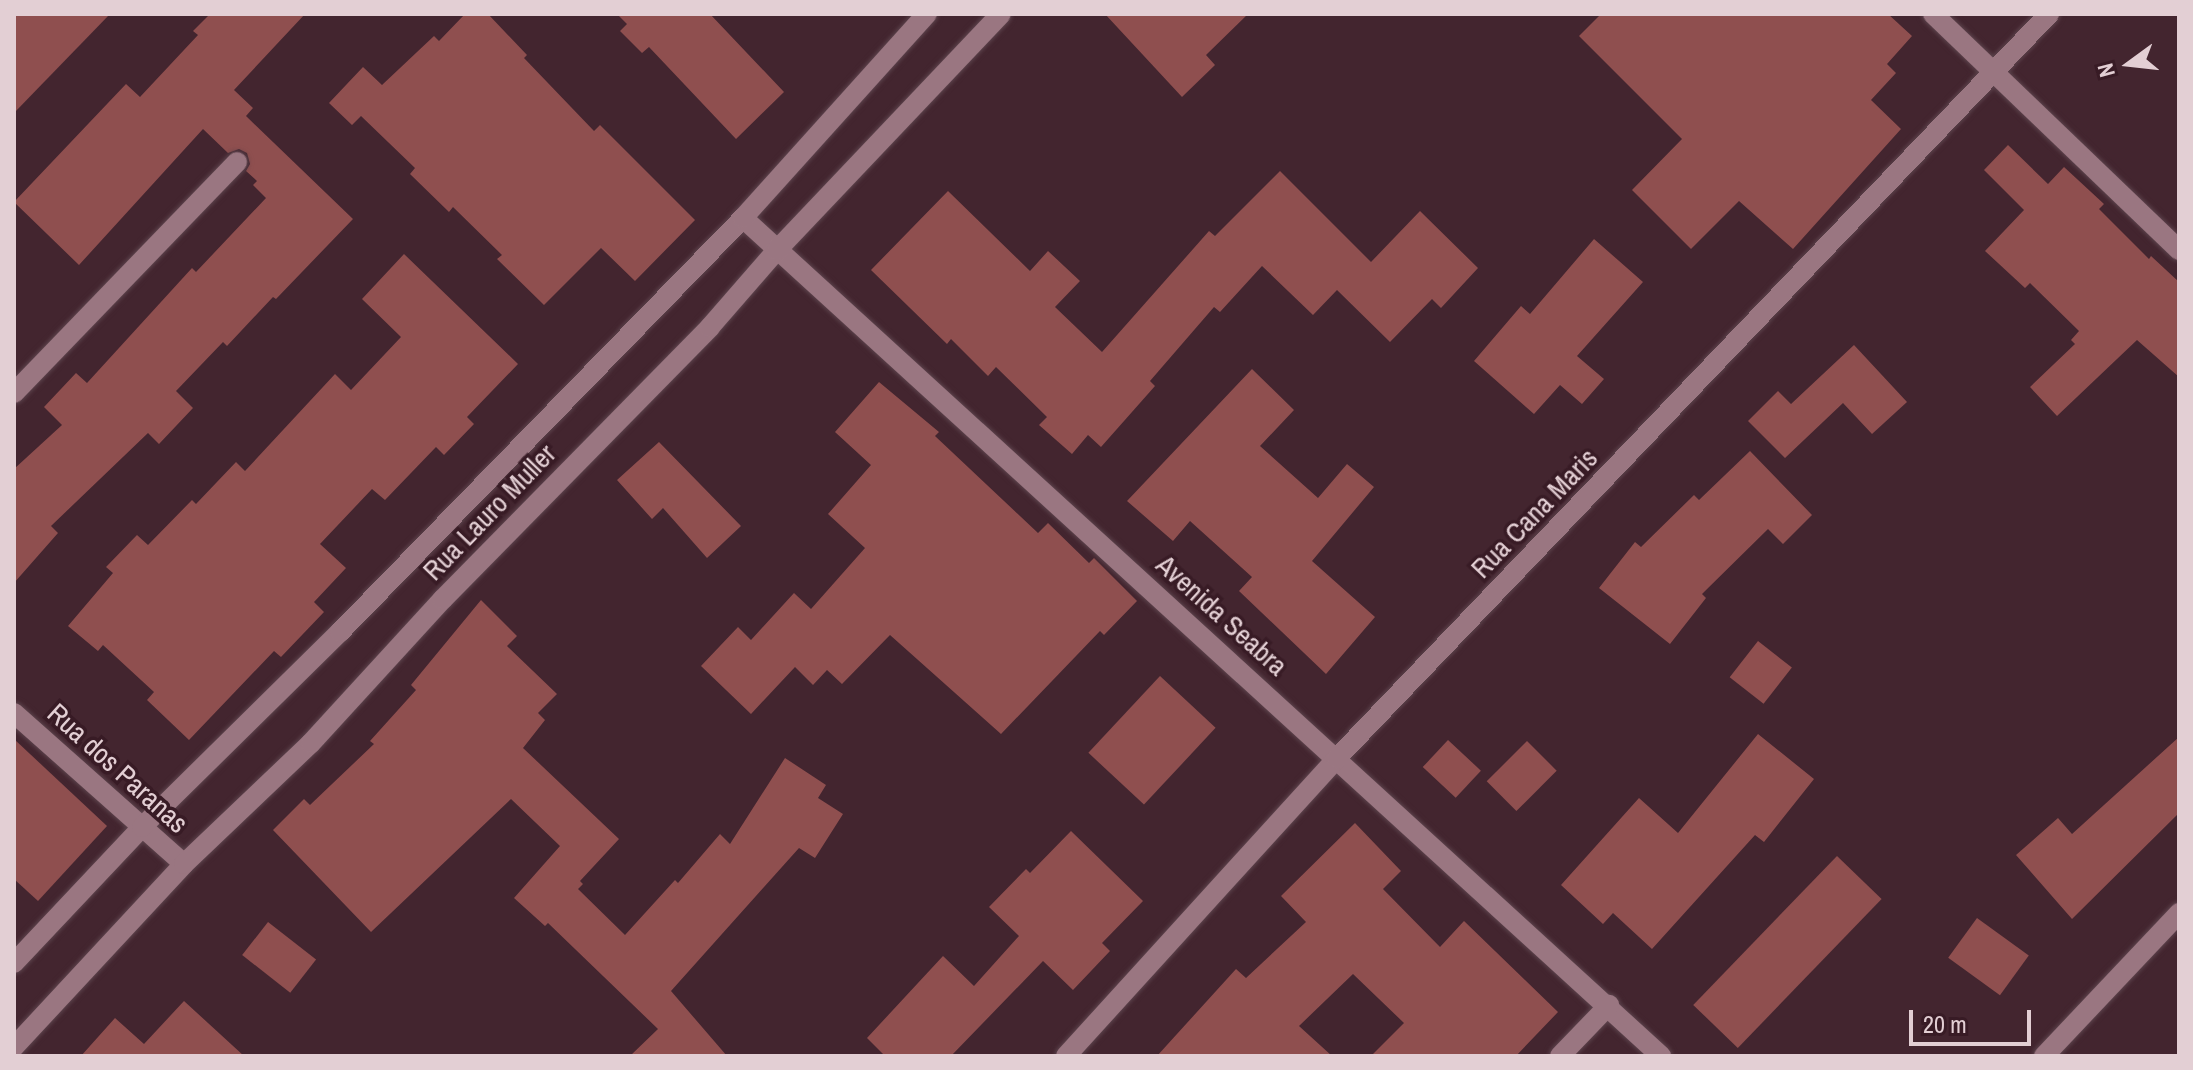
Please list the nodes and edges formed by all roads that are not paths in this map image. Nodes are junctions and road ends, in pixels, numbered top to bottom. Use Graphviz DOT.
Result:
graph roads {
  1 [pos="927,14"];
  2 [pos="1001,14"];
  3 [pos="1933,14"];
  4 [pos="2049,14"];
  5 [pos="1995,72"];
  6 [pos="237,162"];
  7 [pos="743,218"];
  8 [pos="777,250"];
  9 [pos="2179,250"];
  10 [pos="14,393"];
  11 [pos="14,713"];
  12 [pos="1337,758"];
  13 [pos="142,827"];
  14 [pos="184,864"];
  15 [pos="2179,913"];
  16 [pos="14,963"];
  17 [pos="1609,1005"];
  18 [pos="14,1047"];
  19 [pos="1066,1056"];
  20 [pos="1560,1056"];
  21 [pos="1661,1056"];
  22 [pos="2044,1056"];
  1 -- 7 [label="street, Rua Lauro Muller"];
  2 -- 8 [label="street, Rua Lauro Muller"];
  3 -- 5 [label="street"];
  4 -- 5 [label="street, Rua Cana Maris"];
  5 -- 9 [label="street"];
  5 -- 12 [label="street, Rua Cana Maris"];
  6 -- 10 [label="street"];
  7 -- 8 [label="street, Avenida Seabra"];
  7 -- 13 [label="street, Rua Lauro Muller"];
  8 -- 12 [label="street, Avenida Seabra"];
  8 -- 14 [label="street, Rua Lauro Muller"];
  11 -- 13 [label="street, Rua dos Paranas"];
  12 -- 17 [label="street, Avenida Seabra"];
  12 -- 19 [label="street, Rua Cana Maris"];
  13 -- 14 [label="street, Rua dos Paranas"];
  13 -- 16 [label="street, Rua Lauro Muller"];
  14 -- 18 [label="street, Rua Lauro Muller"];
  15 -- 22 [label="street"];
  17 -- 20 [label="street"];
  17 -- 21 [label="street, Avenida Seabra"];
}
